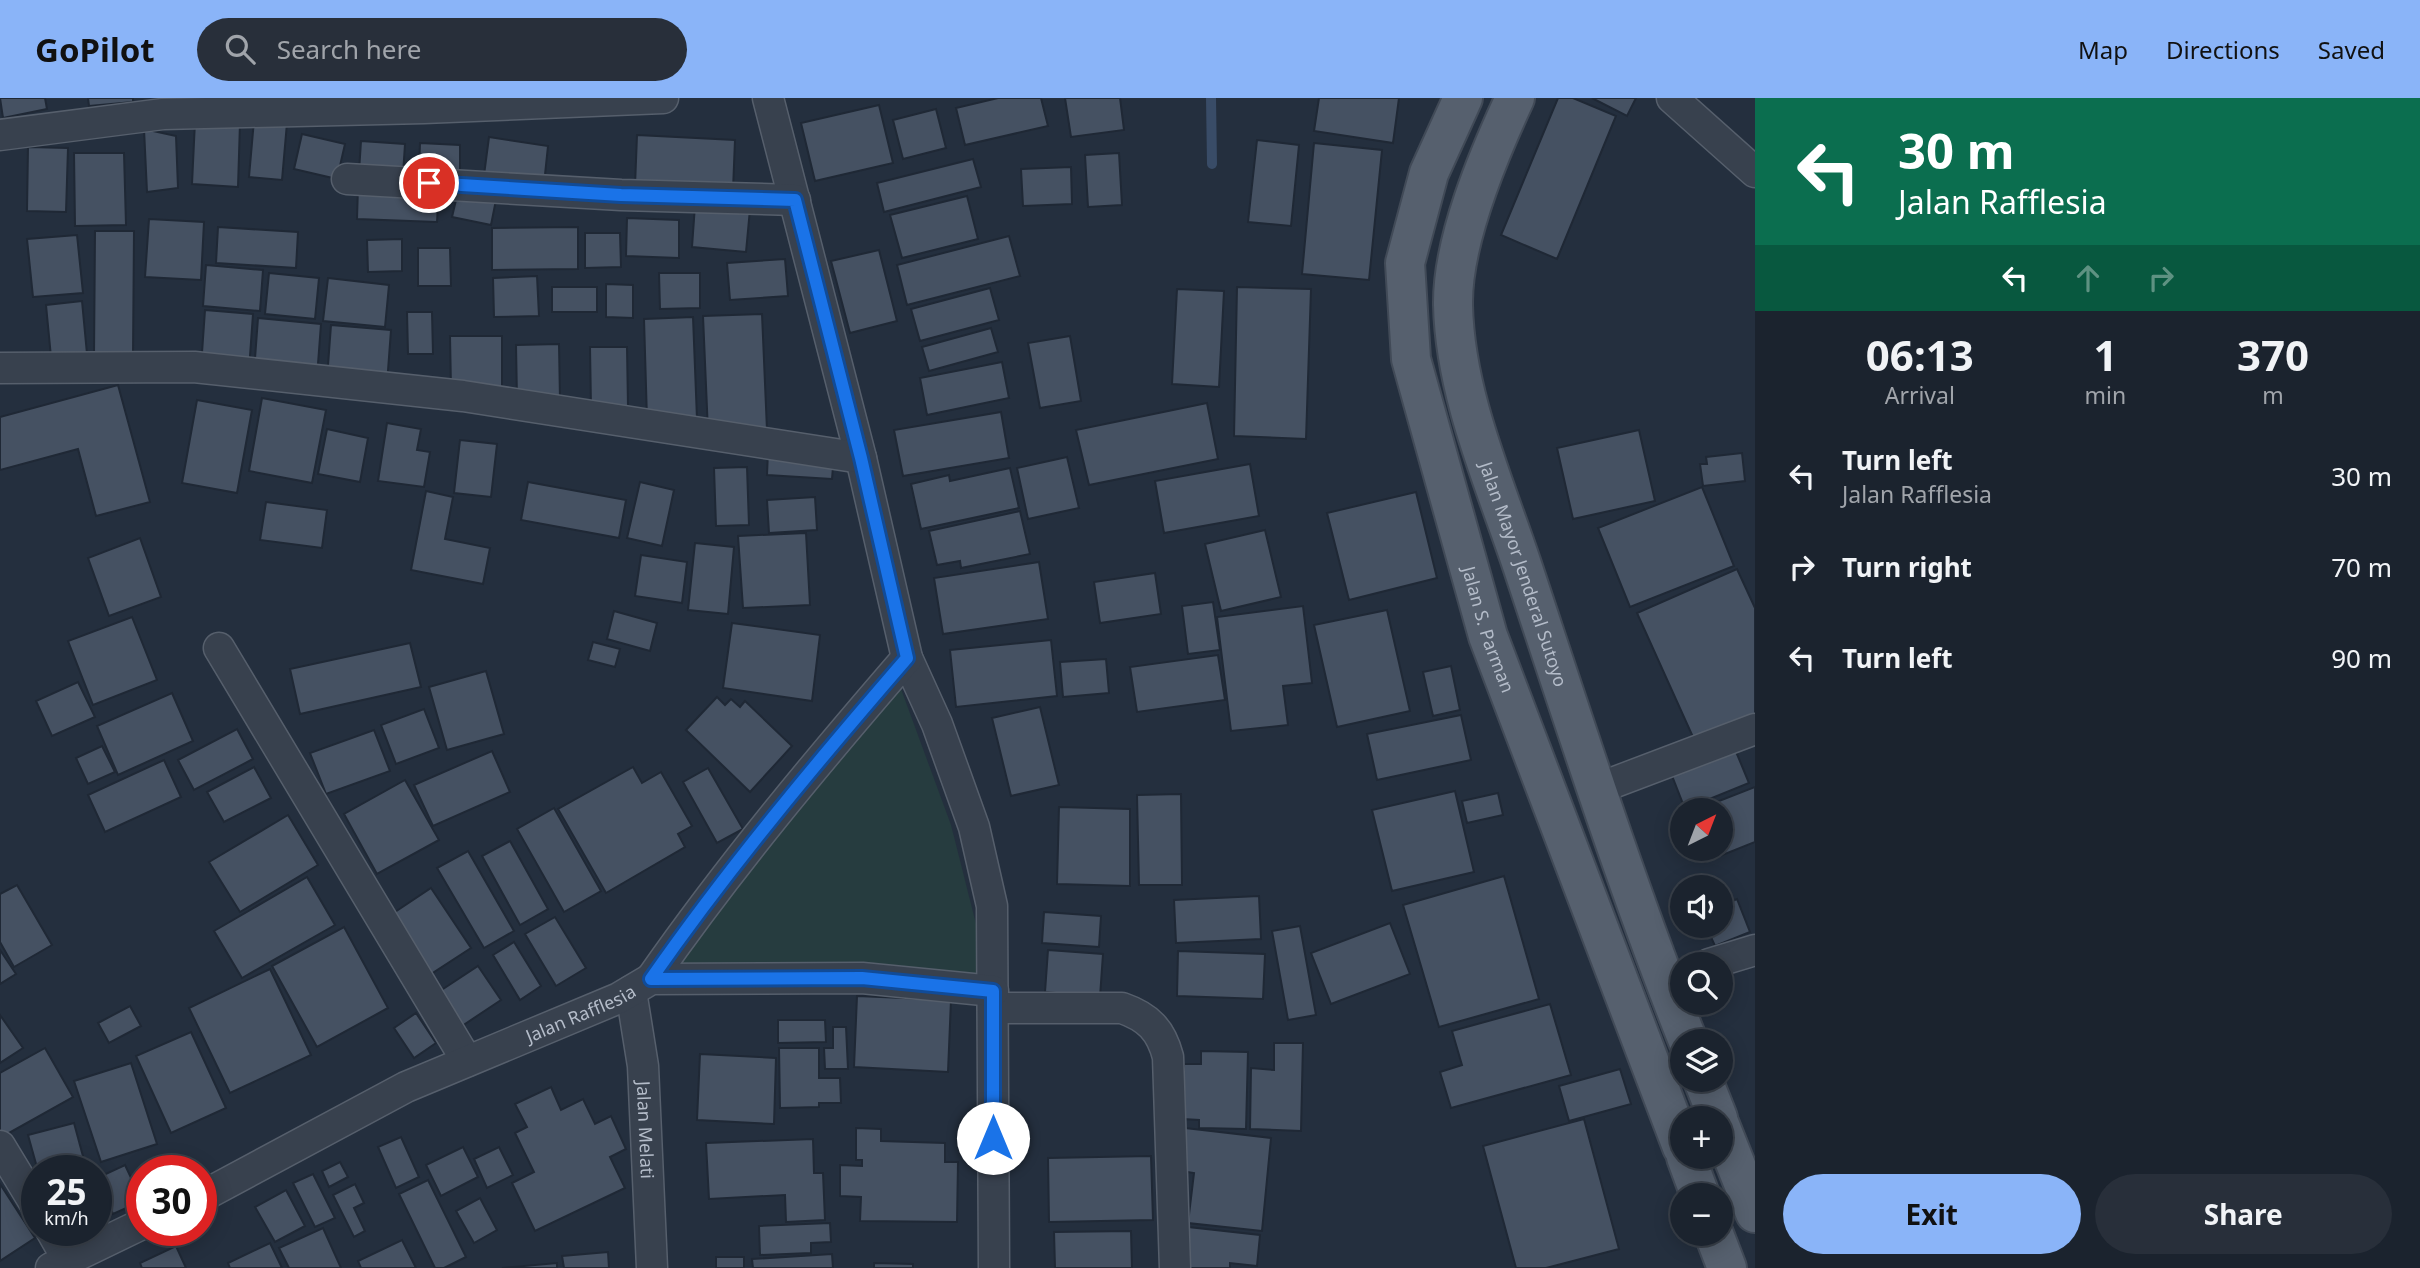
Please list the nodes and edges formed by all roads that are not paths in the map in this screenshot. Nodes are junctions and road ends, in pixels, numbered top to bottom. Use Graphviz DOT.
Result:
graph roads {
  1 [pos="663,98"];
  2 [pos="768,98"];
  3 [pos="1463,98"];
  4 [pos="1515,98"];
  5 [pos="1672,98"];
  6 [pos="0,135"];
  7 [pos="1755,172"];
  8 [pos="347,178"];
  9 [pos="795,200"];
  10 [pos="0,368"];
  11 [pos="861,458"];
  12 [pos="219,648"];
  13 [pos="907,658"];
  14 [pos="1755,729"];
  15 [pos="1594,790"];
  16 [pos="1755,950"];
  17 [pos="1733,957"];
  18 [pos="1670,968"];
  19 [pos="641,985"];
  20 [pos="993,1000"];
  21 [pos="1670,1034"];
  22 [pos="1639,1038"];
  23 [pos="467,1061"];
  24 [pos="1670,1117"];
  25 [pos="0,1146"];
  26 [pos="1733,1158"];
  27 [pos="21,1181"];
  28 [pos="217,1188"];
  29 [pos="1755,1213"];
  30 [pos="126,1232"];
  31 [pos="1719,1246"];
  32 [pos="59,1263"];
  33 [pos="652,1268"];
  34 [pos="994,1268"];
  35 [pos="1175,1268"];
  36 [pos="1727,1268"];
  1 -- 6 [label="street"];
  2 -- 9 [label="street"];
  3 -- 22 [label="main road, Jalan S. Parman"];
  4 -- 15 [label="main road, Jalan Mayor Jenderal Sutoyo"];
  5 -- 7 [label="street"];
  8 -- 9 [label="street"];
  9 -- 11 [label="street"];
  10 -- 11 [label="street"];
  11 -- 13 [label="street"];
  12 -- 23 [label="street"];
  13 -- 19 [label="street"];
  13 -- 20 [label="street"];
  14 -- 15 [label="street"];
  15 -- 18 [label="main road, Jalan Mayor Jenderal Sutoyo"];
  16 -- 17 [label="street"];
  19 -- 20 [label="street, Jalan Rafflesia"];
  19 -- 23 [label="street, Jalan Rafflesia"];
  19 -- 33 [label="street, Jalan Melati"];
  20 -- 34 [label="street"];
  20 -- 35 [label="street, Jalan Rafflesia"];
  21 -- 22 [label="main road"];
  22 -- 24 [label="main road, Jalan S. Parman"];
  23 -- 28 [label="street, Jalan Rafflesia"];
  25 -- 27 [label="street"];
  26 -- 29 [label="main road"];
  30 -- 32 [label="street"];
  31 -- 36 [label="main road"];
}
